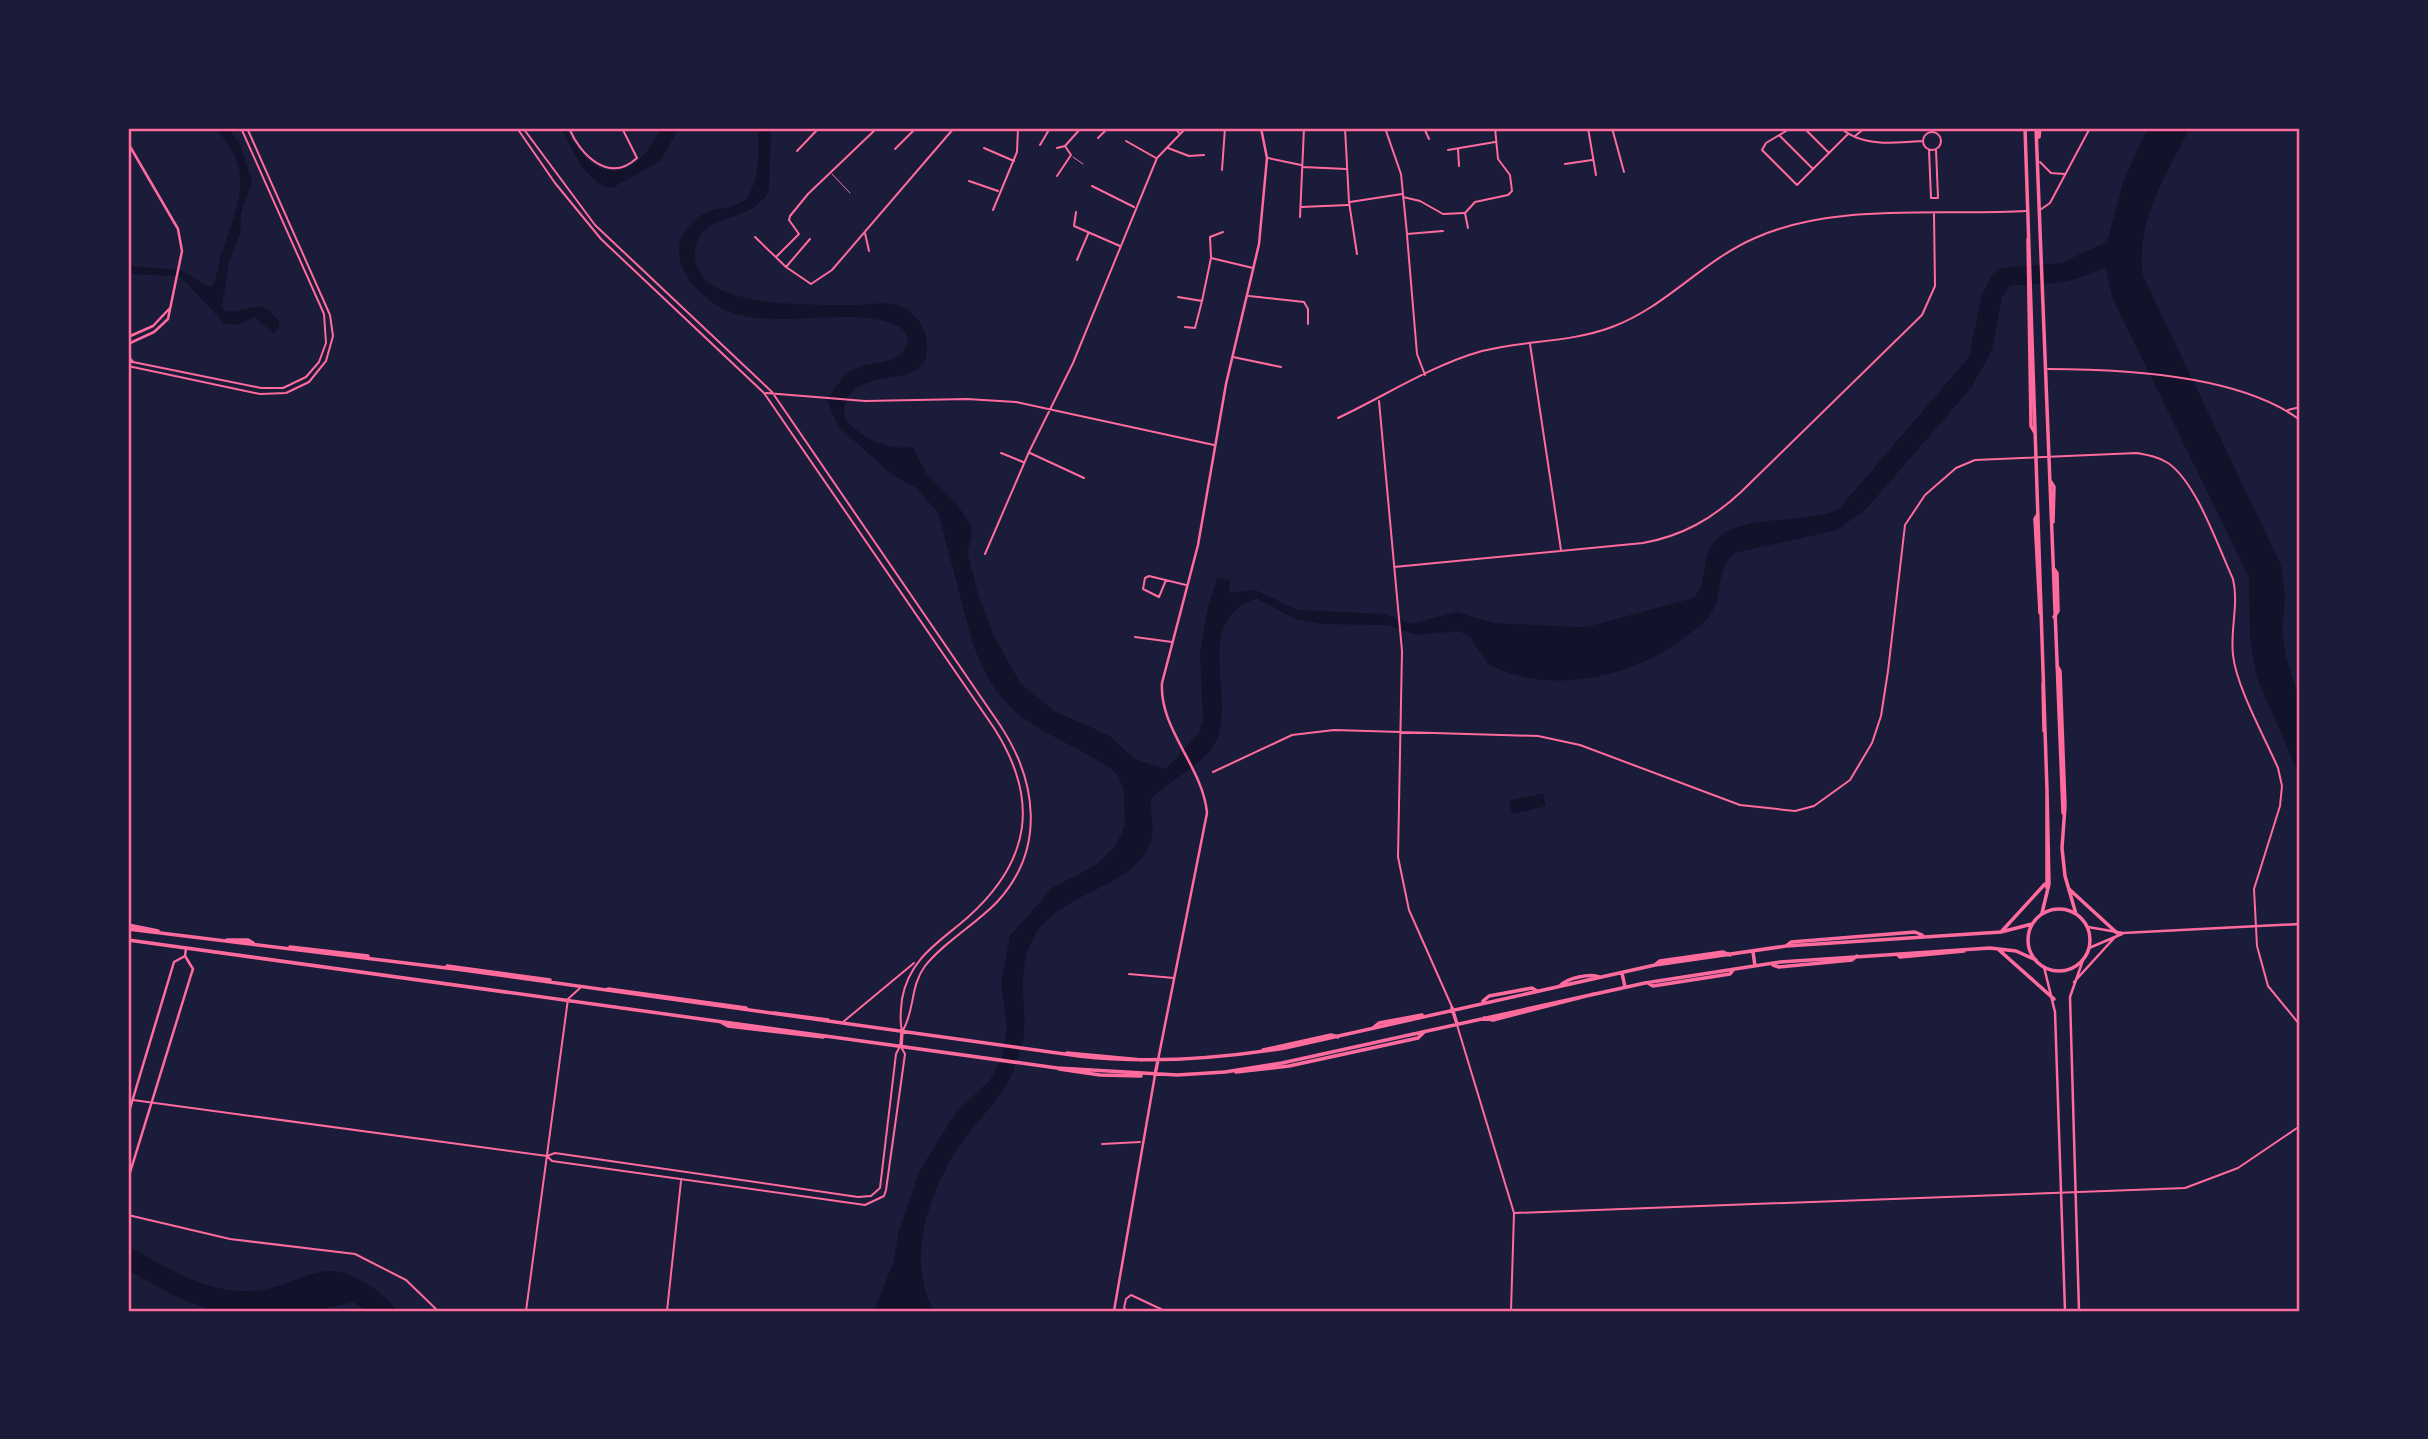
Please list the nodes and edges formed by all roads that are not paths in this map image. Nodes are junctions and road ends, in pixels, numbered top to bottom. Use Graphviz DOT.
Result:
graph roads {
  1 [pos="241,128"];
  2 [pos="247,128"];
  3 [pos="517,128"];
  4 [pos="523,128"];
  5 [pos="622,128"];
  6 [pos="819,128"];
  7 [pos="877,128"];
  8 [pos="916,128"];
  9 [pos="954,128"];
  10 [pos="1018,128"];
  11 [pos="1051,128"];
  12 [pos="1081,128"];
  13 [pos="1108,128"];
  14 [pos="1175,128"];
  15 [pos="1186,128"];
  16 [pos="1225,128"];
  17 [pos="1261,128"];
  18 [pos="1304,128"];
  19 [pos="1345,128"];
  20 [pos="1385,128"];
  21 [pos="1424,128"];
  22 [pos="1496,128"];
  23 [pos="1588,128"];
  24 [pos="1612,128"];
  25 [pos="1791,128"];
  26 [pos="1804,128"];
  27 [pos="1840,128"];
  28 [pos="1865,128"];
  29 [pos="2024,128"];
  30 [pos="2038,128"];
  31 [pos="2090,128"];
  32 [pos="569,129"];
  33 [pos="1931,130"];
  34 [pos="1180,133"];
  35 [pos="1848,134"];
  36 [pos="1779,136"];
  37 [pos="1855,137"];
  38 [pos="1098,138"];
  39 [pos="1429,139"];
  40 [pos="1126,141"];
  41 [pos="1496,141"];
  42 [pos="1923,141"];
  43 [pos="128,143"];
  44 [pos="1040,145"];
  45 [pos="1065,146"];
  46 [pos="984,148"];
  47 [pos="1057,148"];
  48 [pos="1167,148"];
  49 [pos="1457,148"];
  50 [pos="895,149"];
  51 [pos="1929,149"];
  52 [pos="1936,149"];
  53 [pos="1448,150"];
  54 [pos="797,151"];
  55 [pos="1830,153"];
  56 [pos="1071,155"];
  57 [pos="1204,155"];
  58 [pos="1157,158"];
  59 [pos="1267,158"];
  60 [pos="1593,159"];
  61 [pos="1014,161"];
  62 [pos="2038,161"];
  63 [pos="1083,164"];
  64 [pos="1565,164"];
  65 [pos="1302,166"];
  66 [pos="1459,166"];
  67 [pos="1348,169"];
  68 [pos="1222,170"];
  69 [pos="1814,170"];
  70 [pos="831,172"];
  71 [pos="1623,172"];
  72 [pos="2066,174"];
  73 [pos="1596,175"];
  74 [pos="1056,176"];
  75 [pos="969,181"];
  76 [pos="1092,186"];
  77 [pos="999,191"];
  78 [pos="850,193"];
  79 [pos="1402,195"];
  80 [pos="1349,204"];
  81 [pos="1300,207"];
  82 [pos="1135,208"];
  83 [pos="993,209"];
  84 [pos="2040,210"];
  85 [pos="2028,211"];
  86 [pos="1076,212"];
  87 [pos="1465,213"];
  88 [pos="1934,214"];
  89 [pos="1300,217"];
  90 [pos="1468,228"];
  91 [pos="1443,231"];
  92 [pos="865,232"];
  93 [pos="1223,232"];
  94 [pos="1089,233"];
  95 [pos="1407,234"];
  96 [pos="755,237"];
  97 [pos="810,239"];
  98 [pos="1120,246"];
  99 [pos="869,251"];
  100 [pos="1357,254"];
  101 [pos="303,255"];
  102 [pos="776,257"];
  103 [pos="298,258"];
  104 [pos="1211,258"];
  105 [pos="1077,260"];
  106 [pos="786,267"];
  107 [pos="1254,269"];
  108 [pos="1248,295"];
  109 [pos="1178,297"];
  110 [pos="1202,301"];
  111 [pos="172,305"];
  112 [pos="1308,324"];
  113 [pos="1185,327"];
  114 [pos="128,337"];
  115 [pos="1530,343"];
  116 [pos="128,345"];
  117 [pos="1232,357"];
  118 [pos="128,358"];
  119 [pos="133,362"];
  120 [pos="128,366"];
  121 [pos="1282,367"];
  122 [pos="2047,369"];
  123 [pos="1425,375"];
  124 [pos="772,392"];
  125 [pos="764,393"];
  126 [pos="1378,400"];
  127 [pos="2300,407"];
  128 [pos="2286,411"];
  129 [pos="1338,418"];
  130 [pos="2300,420"];
  131 [pos="1215,445"];
  132 [pos="1029,452"];
  133 [pos="1002,453"];
  134 [pos="2050,457"];
  135 [pos="2036,458"];
  136 [pos="1025,462"];
  137 [pos="1084,478"];
  138 [pos="1561,550"];
  139 [pos="985,554"];
  140 [pos="1394,567"];
  141 [pos="1166,580"];
  142 [pos="902,582"];
  143 [pos="1187,585"];
  144 [pos="897,586"];
  145 [pos="1135,637"];
  146 [pos="2043,639"];
  147 [pos="2055,639"];
  148 [pos="1173,642"];
  149 [pos="1400,733"];
  150 [pos="1213,772"];
  151 [pos="2048,790"];
  152 [pos="2046,882"];
  153 [pos="2067,888"];
  154 [pos="2048,891"];
  155 [pos="990,896"];
  156 [pos="996,903"];
  157 [pos="2042,913"];
  158 [pos="2076,914"];
  159 [pos="2032,924"];
  160 [pos="2298,925"];
  161 [pos="128,927"];
  162 [pos="2088,927"];
  163 [pos="2256,927"];
  164 [pos="2001,932"];
  165 [pos="2116,935"];
  166 [pos="188,937"];
  167 [pos="128,940"];
  168 [pos="931,947"];
  169 [pos="186,948"];
  170 [pos="1997,948"];
  171 [pos="2090,948"];
  172 [pos="1753,952"];
  173 [pos="937,953"];
  174 [pos="185,956"];
  175 [pos="918,960"];
  176 [pos="2036,960"];
  177 [pos="2082,960"];
  178 [pos="1755,966"];
  179 [pos="2044,967"];
  180 [pos="1622,972"];
  181 [pos="1129,974"];
  182 [pos="1175,978"];
  183 [pos="2072,985"];
  184 [pos="581,987"];
  185 [pos="1625,987"];
  186 [pos="568,999"];
  187 [pos="2054,999"];
  188 [pos="1452,1008"];
  189 [pos="841,1023"];
  190 [pos="1457,1024"];
  191 [pos="2300,1025"];
  192 [pos="902,1031"];
  193 [pos="901,1046"];
  194 [pos="1158,1060"];
  195 [pos="1155,1074"];
  196 [pos="133,1100"];
  197 [pos="152,1103"];
  198 [pos="128,1115"];
  199 [pos="2300,1126"];
  200 [pos="1140,1142"];
  201 [pos="1102,1144"];
  202 [pos="547,1156"];
  203 [pos="128,1180"];
  204 [pos="681,1180"];
  205 [pos="2074,1193"];
  206 [pos="2060,1194"];
  207 [pos="1514,1213"];
  208 [pos="128,1215"];
  209 [pos="438,1311"];
  210 [pos="526,1311"];
  211 [pos="667,1311"];
  212 [pos="1114,1311"];
  213 [pos="1128,1311"];
  214 [pos="1165,1311"];
  215 [pos="1511,1311"];
  216 [pos="2065,1311"];
  217 [pos="2080,1311"];
  1 -- 103 [label="street"];
  2 -- 101 [label="street"];
  3 -- 125 [label="street"];
  4 -- 124 [label="street"];
  5 -- 32 [label="street"];
  6 -- 54 [label="street"];
  7 -- 70 [label="street"];
  8 -- 50 [label="street"];
  9 -- 92 [label="street"];
  10 -- 61 [label="street"];
  11 -- 44 [label="street"];
  12 -- 45 [label="street"];
  13 -- 38 [label="street"];
  14 -- 34 [label="street"];
  15 -- 34 [label="street"];
  16 -- 68 [label="street"];
  17 -- 59 [label="street"];
  18 -- 65 [label="street"];
  19 -- 67 [label="street"];
  20 -- 79 [label="street"];
  21 -- 39 [label="street"];
  22 -- 41 [label="street"];
  23 -- 60 [label="street"];
  24 -- 71 [label="street"];
  25 -- 36 [label="street"];
  26 -- 55 [label="street"];
  27 -- 35 [label="street"];
  28 -- 37 [label="street"];
  29 -- 85 [label="main road"];
  30 -- 62 [label="main road"];
  31 -- 72 [label="street"];
  33 -- 42 [label="street"];
  33 -- 52 [label="street"];
  34 -- 48 [label="street"];
  35 -- 37 [label="street"];
  35 -- 55 [label="street"];
  36 -- 69 [label="street"];
  36 -- 69 [label="street"];
  37 -- 42 [label="street"];
  40 -- 58 [label="street"];
  41 -- 49 [label="street"];
  41 -- 87 [label="street"];
  42 -- 51 [label="street"];
  43 -- 111 [label="street"];
  45 -- 47 [label="street"];
  45 -- 56 [label="street"];
  46 -- 61 [label="street"];
  48 -- 57 [label="street"];
  48 -- 58 [label="street"];
  49 -- 53 [label="street"];
  49 -- 66 [label="street"];
  51 -- 52 [label="street"];
  51 -- 52 [label="street"];
  55 -- 69 [label="street"];
  56 -- 63 [label="lane"];
  56 -- 74 [label="street"];
  58 -- 82 [label="street"];
  59 -- 65 [label="street"];
  59 -- 107 [label="street"];
  60 -- 64 [label="street"];
  60 -- 73 [label="street"];
  61 -- 77 [label="street"];
  62 -- 72 [label="street"];
  62 -- 84 [label="main road"];
  65 -- 67 [label="street"];
  65 -- 81 [label="street"];
  67 -- 80 [label="street"];
  70 -- 78 [label="lane"];
  70 -- 102 [label="street"];
  72 -- 84 [label="street"];
  75 -- 77 [label="street"];
  76 -- 82 [label="street"];
  77 -- 83 [label="street"];
  79 -- 80 [label="street"];
  79 -- 87 [label="street"];
  79 -- 95 [label="street"];
  80 -- 81 [label="street"];
  80 -- 100 [label="street"];
  81 -- 89 [label="street"];
  82 -- 98 [label="street"];
  84 -- 122 [label="main road"];
  85 -- 88 [label="street"];
  85 -- 135 [label="main road"];
  86 -- 94 [label="street"];
  87 -- 90 [label="street"];
  88 -- 115 [label="street"];
  88 -- 138 [label="street"];
  91 -- 95 [label="street"];
  92 -- 99 [label="street"];
  92 -- 106 [label="street"];
  93 -- 104 [label="street"];
  94 -- 98 [label="street"];
  94 -- 105 [label="street"];
  95 -- 123 [label="street"];
  96 -- 102 [label="street"];
  97 -- 106 [label="street"];
  98 -- 132 [label="street"];
  101 -- 103 [label="street"];
  101 -- 120 [label="street"];
  102 -- 106 [label="street"];
  103 -- 119 [label="street"];
  104 -- 107 [label="street"];
  104 -- 110 [label="street"];
  107 -- 108 [label="street"];
  108 -- 112 [label="street"];
  108 -- 117 [label="street"];
  109 -- 110 [label="street"];
  110 -- 113 [label="street"];
  111 -- 114 [label="street"];
  111 -- 116 [label="street"];
  115 -- 123 [label="street"];
  115 -- 138 [label="street"];
  117 -- 121 [label="street"];
  117 -- 131 [label="street"];
  118 -- 119 [label="street"];
  122 -- 128 [label="street"];
  122 -- 134 [label="main road"];
  123 -- 126 [label="street"];
  124 -- 125 [label="street"];
  124 -- 131 [label="street"];
  124 -- 142 [label="street"];
  125 -- 144 [label="street"];
  126 -- 129 [label="street"];
  126 -- 140 [label="street"];
  127 -- 128 [label="street"];
  128 -- 130 [label="street"];
  131 -- 143 [label="street"];
  132 -- 136 [label="street"];
  132 -- 137 [label="street"];
  133 -- 136 [label="street"];
  134 -- 135 [label="street"];
  134 -- 147 [label="main road"];
  134 -- 163 [label="street"];
  135 -- 146 [label="main road"];
  135 -- 149 [label="street"];
  136 -- 139 [label="street"];
  138 -- 140 [label="street"];
  140 -- 149 [label="street"];
  141 -- 141 [label="street"];
  141 -- 143 [label="street"];
  142 -- 144 [label="street"];
  142 -- 156 [label="street"];
  143 -- 148 [label="street"];
  144 -- 155 [label="street"];
  145 -- 148 [label="street"];
  146 -- 147 [label="main road"];
  146 -- 151 [label="main road"];
  147 -- 153 [label="main road"];
  148 -- 182 [label="street"];
  149 -- 150 [label="street"];
  149 -- 188 [label="street"];
  151 -- 152 [label="main road"];
  151 -- 154 [label="main road"];
  152 -- 154 [label="main road"];
  152 -- 164 [label="main road"];
  153 -- 158 [label="main road"];
  153 -- 165 [label="main road"];
  154 -- 157 [label="main road"];
  155 -- 156 [label="street"];
  155 -- 168 [label="street"];
  156 -- 173 [label="street"];
  157 -- 158 [label="main road"];
  157 -- 159 [label="main road"];
  158 -- 162 [label="main road"];
  159 -- 164 [label="main road"];
  159 -- 176 [label="main road"];
  160 -- 163 [label="street"];
  161 -- 166 [label="main road"];
  162 -- 165 [label="street"];
  162 -- 171 [label="main road"];
  163 -- 165 [label="street"];
  163 -- 191 [label="street"];
  164 -- 172 [label="main road"];
  165 -- 171 [label="street"];
  165 -- 183 [label="street"];
  166 -- 169 [label="main road"];
  166 -- 184 [label="main road"];
  167 -- 169 [label="main road"];
  168 -- 173 [label="street"];
  168 -- 175 [label="street"];
  169 -- 174 [label="street"];
  169 -- 186 [label="main road"];
  170 -- 176 [label="main road"];
  170 -- 178 [label="main road"];
  170 -- 187 [label="main road"];
  171 -- 177 [label="main road"];
  172 -- 178 [label="main road"];
  172 -- 180 [label="main road"];
  173 -- 192 [label="street"];
  174 -- 196 [label="street"];
  174 -- 197 [label="street"];
  175 -- 189 [label="street"];
  175 -- 192 [label="street"];
  176 -- 179 [label="main road"];
  177 -- 179 [label="main road"];
  177 -- 183 [label="street"];
  178 -- 185 [label="main road"];
  179 -- 187 [label="street"];
  180 -- 185 [label="main road"];
  180 -- 188 [label="main road"];
  181 -- 182 [label="street"];
  182 -- 194 [label="street"];
  183 -- 205 [label="street"];
  184 -- 186 [label="street"];
  184 -- 189 [label="main road"];
  185 -- 190 [label="main road"];
  186 -- 193 [label="main road"];
  186 -- 202 [label="street"];
  187 -- 206 [label="street"];
  188 -- 190 [label="main road"];
  188 -- 194 [label="main road"];
  189 -- 192 [label="main road"];
  190 -- 195 [label="main road"];
  190 -- 207 [label="street"];
  192 -- 193 [label="main road"];
  192 -- 194 [label="main road"];
  193 -- 195 [label="main road"];
  193 -- 202 [label="street"];
  193 -- 204 [label="street"];
  194 -- 195 [label="main road"];
  195 -- 212 [label="street"];
  196 -- 197 [label="street"];
  196 -- 198 [label="street"];
  197 -- 202 [label="street"];
  197 -- 203 [label="street"];
  199 -- 205 [label="street"];
  200 -- 201 [label="street"];
  202 -- 204 [label="street"];
  202 -- 210 [label="street"];
  204 -- 211 [label="street"];
  205 -- 206 [label="street"];
  205 -- 217 [label="street"];
  206 -- 207 [label="street"];
  206 -- 216 [label="street"];
  207 -- 215 [label="street"];
  208 -- 209 [label="street"];
  213 -- 214 [label="street"];
}
